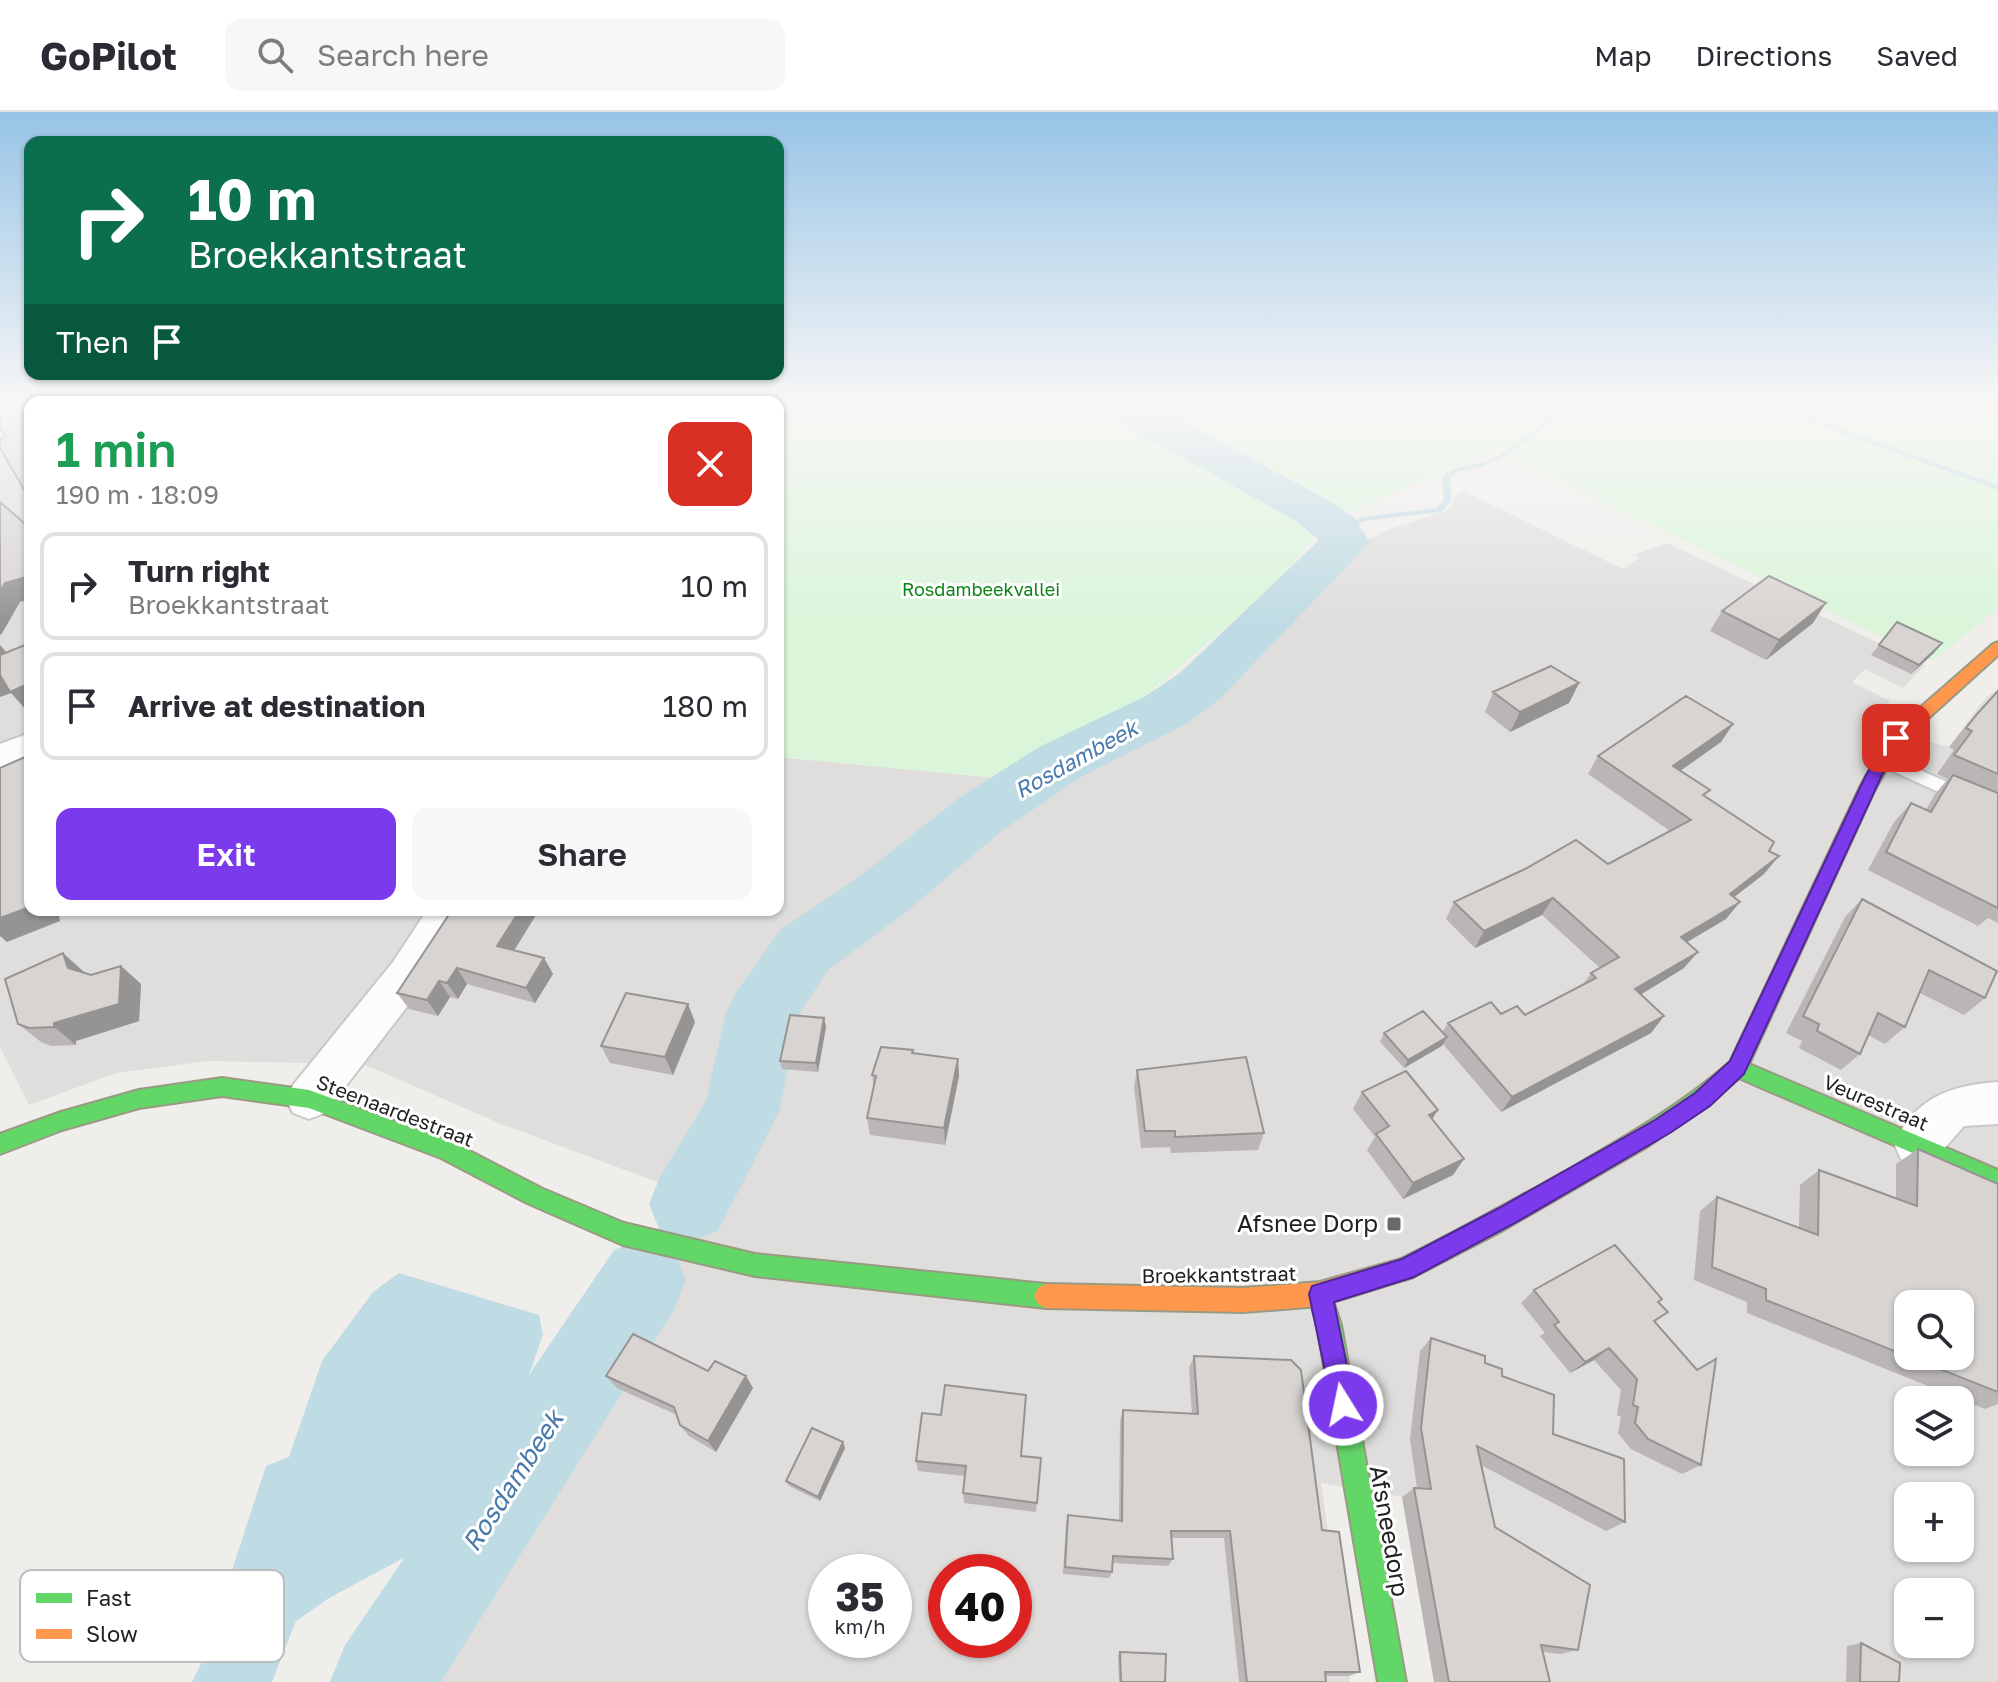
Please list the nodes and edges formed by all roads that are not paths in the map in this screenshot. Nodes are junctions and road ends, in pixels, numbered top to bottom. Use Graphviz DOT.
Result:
graph roads {
  1 [pos="1998,647"];
  2 [pos="24,748"];
  3 [pos="0,758"];
  4 [pos="1883,760"];
  5 [pos="1998,812"];
  6 [pos="445,916"];
  7 [pos="1737,1068"];
  8 [pos="309,1099"];
  9 [pos="1998,1103"];
  10 [pos="0,1144"];
  11 [pos="1918,1144"];
  12 [pos="1998,1180"];
  13 [pos="623,1234"];
  14 [pos="1320,1294"];
  15 [pos="1392,1682"];
  1 -- 4 [label="street, Broekkantstraat"];
  2 -- 3 [label="street"];
  4 -- 5 [label="lane"];
  4 -- 7 [label="street, Broekkantstraat"];
  6 -- 8 [label="street"];
  7 -- 11 [label="street, Veurestraat"];
  7 -- 14 [label="street, Broekkantstraat"];
  8 -- 10 [label="street, Steenaardestraat"];
  8 -- 13 [label="street, Steenaardestraat"];
  9 -- 11 [label="street"];
  11 -- 12 [label="street, Veurestraat"];
  13 -- 14 [label="street, Broekkantstraat"];
  14 -- 15 [label="street, Afsneedorp"];
}
